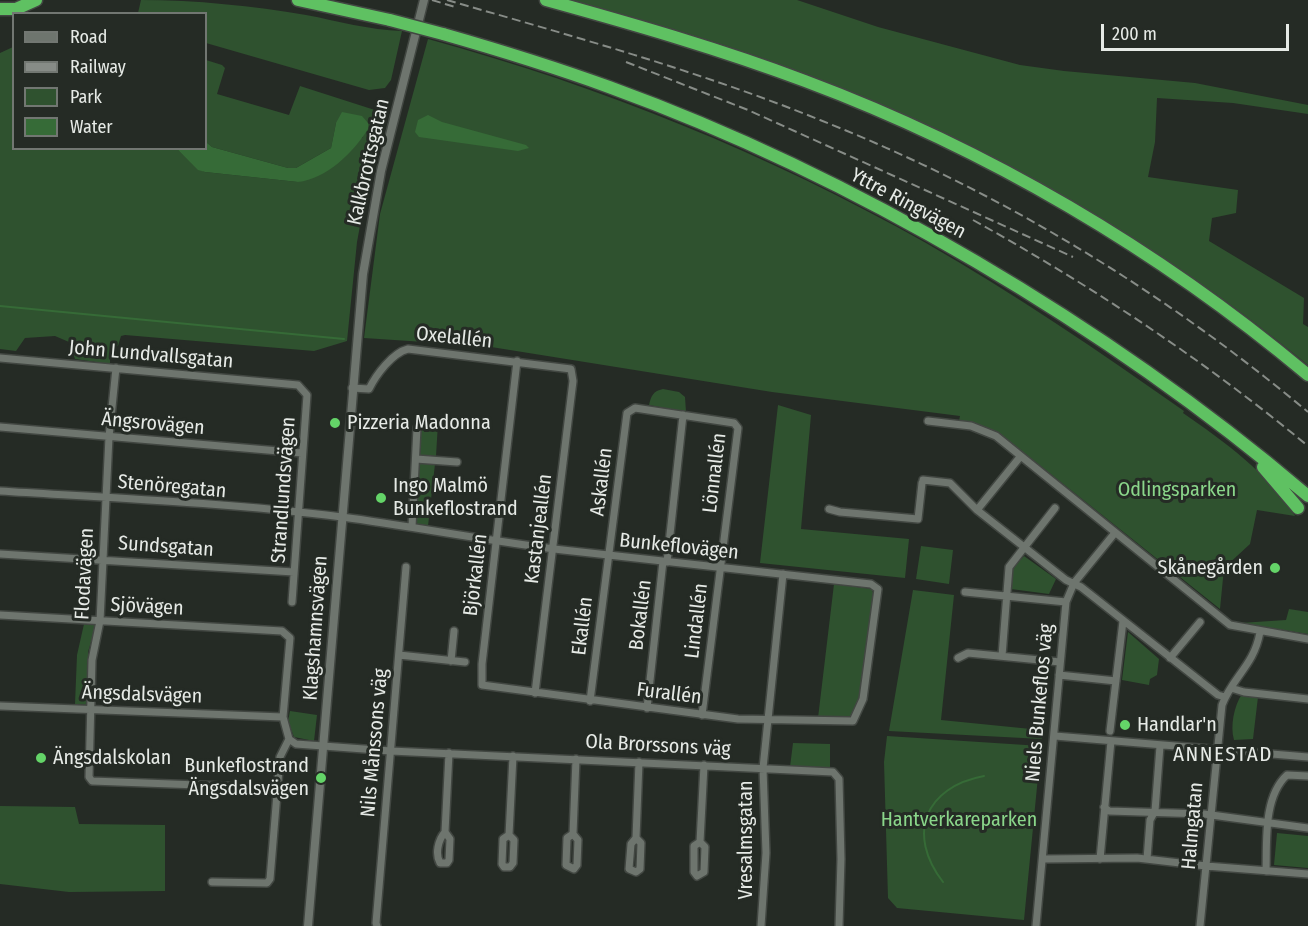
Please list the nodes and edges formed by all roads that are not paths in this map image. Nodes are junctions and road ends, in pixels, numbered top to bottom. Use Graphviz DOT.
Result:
graph roads {
  1 [pos="285,0"];
  2 [pos="298,0"];
  3 [pos="424,0"];
  4 [pos="546,0"];
  5 [pos="0,2"];
  6 [pos="32,2"];
  7 [pos="326,6"];
  8 [pos="0,9"];
  9 [pos="358,333"];
  10 [pos="0,358"];
  11 [pos="517,361"];
  12 [pos="116,368"];
  13 [pos="571,369"];
  14 [pos="1308,375"];
  15 [pos="298,385"];
  16 [pos="352,388"];
  17 [pos="627,413"];
  18 [pos="683,415"];
  19 [pos="928,421"];
  20 [pos="0,428"];
  21 [pos="417,428"];
  22 [pos="109,436"];
  23 [pos="1240,441"];
  24 [pos="302,453"];
  25 [pos="1020,457"];
  26 [pos="416,459"];
  27 [pos="457,462"];
  28 [pos="0,491"];
  29 [pos="1308,496"];
  30 [pos="105,498"];
  31 [pos="1055,508"];
  32 [pos="1298,508"];
  33 [pos="829,509"];
  34 [pos="977,510"];
  35 [pos="298,513"];
  36 [pos="341,517"];
  37 [pos="412,528"];
  38 [pos="1114,534"];
  39 [pos="497,540"];
  40 [pos="1024,547"];
  41 [pos="553,549"];
  42 [pos="0,554"];
  43 [pos="609,556"];
  44 [pos="103,560"];
  45 [pos="665,562"];
  46 [pos="406,567"];
  47 [pos="720,567"];
  48 [pos="294,573"];
  49 [pos="783,574"];
  50 [pos="1074,583"];
  51 [pos="965,592"];
  52 [pos="1006,596"];
  53 [pos="292,602"];
  54 [pos="1066,602"];
  55 [pos="0,615"];
  56 [pos="100,621"];
  57 [pos="1123,621"];
  58 [pos="1200,622"];
  59 [pos="454,631"];
  60 [pos="1260,632"];
  61 [pos="1308,639"];
  62 [pos="399,655"];
  63 [pos="1002,656"];
  64 [pos="958,658"];
  65 [pos="1170,658"];
  66 [pos="451,661"];
  67 [pos="465,662"];
  68 [pos="1060,662"];
  69 [pos="1059,675"];
  70 [pos="1116,681"];
  71 [pos="482,685"];
  72 [pos="1231,687"];
  73 [pos="535,693"];
  74 [pos="1225,698"];
  75 [pos="1308,699"];
  76 [pos="591,701"];
  77 [pos="0,706"];
  78 [pos="646,708"];
  79 [pos="91,710"];
  80 [pos="702,715"];
  81 [pos="283,717"];
  82 [pos="767,721"];
  83 [pos="854,721"];
  84 [pos="1110,731"];
  85 [pos="1055,736"];
  86 [pos="289,739"];
  87 [pos="1111,741"];
  88 [pos="1160,746"];
  89 [pos="324,747"];
  90 [pos="1218,750"];
  91 [pos="391,751"];
  92 [pos="449,753"];
  93 [pos="513,756"];
  94 [pos="1308,757"];
  95 [pos="576,759"];
  96 [pos="639,762"];
  97 [pos="704,765"];
  98 [pos="763,768"];
  99 [pos="1308,776"];
  100 [pos="277,788"];
  101 [pos="1104,807"];
  102 [pos="1155,811"];
  103 [pos="1210,814"];
  104 [pos="1268,823"];
  105 [pos="1308,828"];
  106 [pos="445,832"];
  107 [pos="509,834"];
  108 [pos="573,834"];
  109 [pos="636,838"];
  110 [pos="700,842"];
  111 [pos="1043,858"];
  112 [pos="1100,859"];
  113 [pos="1147,860"];
  114 [pos="1206,866"];
  115 [pos="1266,871"];
  116 [pos="1308,874"];
  117 [pos="212,882"];
  118 [pos="376,924"];
  119 [pos="308,926"];
  120 [pos="762,926"];
  121 [pos="839,926"];
  122 [pos="1036,926"];
  123 [pos="1200,926"];
  1 -- 7 [label="highway"];
  2 -- 7 [label="highway"];
  3 -- 9 [label="street, Kalkbrottsgatan"];
  4 -- 14 [label="highway"];
  5 -- 6 [label="highway"];
  6 -- 8 [label="highway"];
  7 -- 23 [label="highway, Yttre Ringvägen, bridge"];
  9 -- 16 [label="street, Klagshamnsvägen"];
  10 -- 12 [label="street, John Lundvallsgatan"];
  11 -- 13 [label="street, Oxelallén"];
  11 -- 16 [label="street, Oxelallén"];
  11 -- 39 [label="street, Björkallén"];
  12 -- 15 [label="street, John Lundvallsgatan"];
  12 -- 22 [label="street, Flodavägen"];
  13 -- 41 [label="street, Kastanjeallén"];
  15 -- 24 [label="street, Strandlundsvägen"];
  16 -- 36 [label="street, Klagshamnsvägen"];
  17 -- 18 [label="street, Lönnallén"];
  17 -- 43 [label="street, Askallén"];
  18 -- 45 [label="street, Bokallén"];
  18 -- 47 [label="street, Lönnallén"];
  19 -- 25 [label="street"];
  20 -- 22 [label="street, Ängsrovägen"];
  21 -- 26 [label="street"];
  22 -- 24 [label="street, Ängsrovägen"];
  22 -- 30 [label="street, Flodavägen"];
  23 -- 29 [label="highway, Yttre Ringvägen"];
  23 -- 32 [label="highway"];
  24 -- 35 [label="street, Strandlundsvägen"];
  25 -- 34 [label="street"];
  25 -- 38 [label="street"];
  26 -- 27 [label="street"];
  26 -- 37 [label="street"];
  28 -- 30 [label="street, Stenöregatan"];
  30 -- 35 [label="street, Stenöregatan"];
  30 -- 44 [label="street, Flodavägen"];
  31 -- 40 [label="street"];
  33 -- 34 [label="street"];
  34 -- 40 [label="street"];
  35 -- 36 [label="street, Stenöregatan"];
  35 -- 48 [label="street, Strandlundsvägen"];
  36 -- 37 [label="street, Bunkeflovägen"];
  36 -- 89 [label="street, Klagshamnsvägen"];
  37 -- 39 [label="street, Bunkeflovägen"];
  38 -- 50 [label="street, Niels Bunkeflos väg"];
  38 -- 60 [label="street"];
  39 -- 41 [label="street, Bunkeflovägen"];
  39 -- 71 [label="street, Björkallén"];
  40 -- 50 [label="street"];
  40 -- 52 [label="street"];
  41 -- 43 [label="street, Bunkeflovägen"];
  41 -- 73 [label="street, Kastanjeallén"];
  42 -- 44 [label="street, Sundsgatan"];
  43 -- 45 [label="street, Bunkeflovägen"];
  43 -- 76 [label="street, Ekallén"];
  44 -- 48 [label="street, Sundsgatan"];
  44 -- 56 [label="street, Flodavägen"];
  45 -- 47 [label="street, Bunkeflovägen"];
  45 -- 78 [label="street, Bokallén"];
  46 -- 62 [label="street, Nils Månssons väg"];
  47 -- 49 [label="street, Bunkeflovägen"];
  47 -- 80 [label="street, Lindallén"];
  48 -- 53 [label="street, Strandlundsvägen"];
  49 -- 82 [label="street, Vresalmsgatan"];
  49 -- 83 [label="street, Bunkeflovägen"];
  50 -- 54 [label="street, Niels Bunkeflos väg"];
  50 -- 57 [label="street"];
  51 -- 52 [label="street"];
  52 -- 54 [label="street"];
  52 -- 63 [label="street"];
  54 -- 68 [label="street, Niels Bunkeflos väg"];
  55 -- 56 [label="street, Sjövägen"];
  56 -- 79 [label="street, Flodavägen"];
  56 -- 81 [label="street, Sjövägen"];
  57 -- 65 [label="street"];
  57 -- 70 [label="street"];
  58 -- 65 [label="street"];
  59 -- 66 [label="street"];
  60 -- 61 [label="street"];
  60 -- 72 [label="street, Halmgatan"];
  62 -- 66 [label="street"];
  62 -- 91 [label="street, Nils Månssons väg"];
  63 -- 64 [label="street"];
  63 -- 68 [label="street"];
  65 -- 74 [label="street"];
  66 -- 67 [label="street"];
  68 -- 69 [label="street, Niels Bunkeflos väg"];
  69 -- 70 [label="street"];
  69 -- 85 [label="street, Niels Bunkeflos väg"];
  70 -- 84 [label="street"];
  71 -- 73 [label="street, Furallén"];
  72 -- 74 [label="street, Halmgatan"];
  72 -- 75 [label="street"];
  73 -- 76 [label="street, Furallén"];
  74 -- 90 [label="street, Halmgatan"];
  76 -- 78 [label="street, Furallén"];
  77 -- 79 [label="street, Ängsdalsvägen"];
  78 -- 80 [label="street, Furallén"];
  79 -- 81 [label="street, Ängsdalsvägen"];
  79 -- 100 [label="street, Flodavägen"];
  80 -- 82 [label="street, Furallén"];
  81 -- 86 [label="street"];
  82 -- 83 [label="street, Furallén"];
  82 -- 98 [label="street, Vresalmsgatan"];
  85 -- 87 [label="street"];
  85 -- 111 [label="street, Niels Bunkeflos väg"];
  86 -- 89 [label="street, Ola Brorssons väg"];
  86 -- 100 [label="street"];
  87 -- 88 [label="street"];
  87 -- 101 [label="street"];
  88 -- 90 [label="street"];
  88 -- 102 [label="street"];
  89 -- 91 [label="street, Ola Brorssons väg"];
  89 -- 119 [label="street, Klagshamnsvägen"];
  90 -- 94 [label="street"];
  90 -- 103 [label="street, Halmgatan"];
  91 -- 92 [label="street, Ola Brorssons väg"];
  91 -- 118 [label="street, Nils Månssons väg"];
  92 -- 93 [label="street, Ola Brorssons väg"];
  92 -- 106 [label="street"];
  93 -- 95 [label="street, Ola Brorssons väg"];
  93 -- 107 [label="street"];
  95 -- 96 [label="street, Ola Brorssons väg"];
  95 -- 108 [label="street"];
  96 -- 97 [label="street, Ola Brorssons väg"];
  96 -- 109 [label="street"];
  97 -- 98 [label="street, Ola Brorssons väg"];
  97 -- 110 [label="street"];
  98 -- 120 [label="street, Vresalmsgatan"];
  98 -- 121 [label="street, Ola Brorssons väg"];
  99 -- 104 [label="street"];
  100 -- 117 [label="street"];
  101 -- 102 [label="street"];
  101 -- 112 [label="street"];
  102 -- 103 [label="street"];
  102 -- 113 [label="street"];
  103 -- 104 [label="street"];
  103 -- 114 [label="street, Halmgatan"];
  104 -- 105 [label="street"];
  104 -- 115 [label="street"];
  111 -- 112 [label="street"];
  111 -- 122 [label="street, Niels Bunkeflos väg"];
  112 -- 113 [label="street"];
  113 -- 114 [label="street"];
  114 -- 115 [label="street"];
  114 -- 123 [label="street, Halmgatan"];
  115 -- 116 [label="street"];
}
